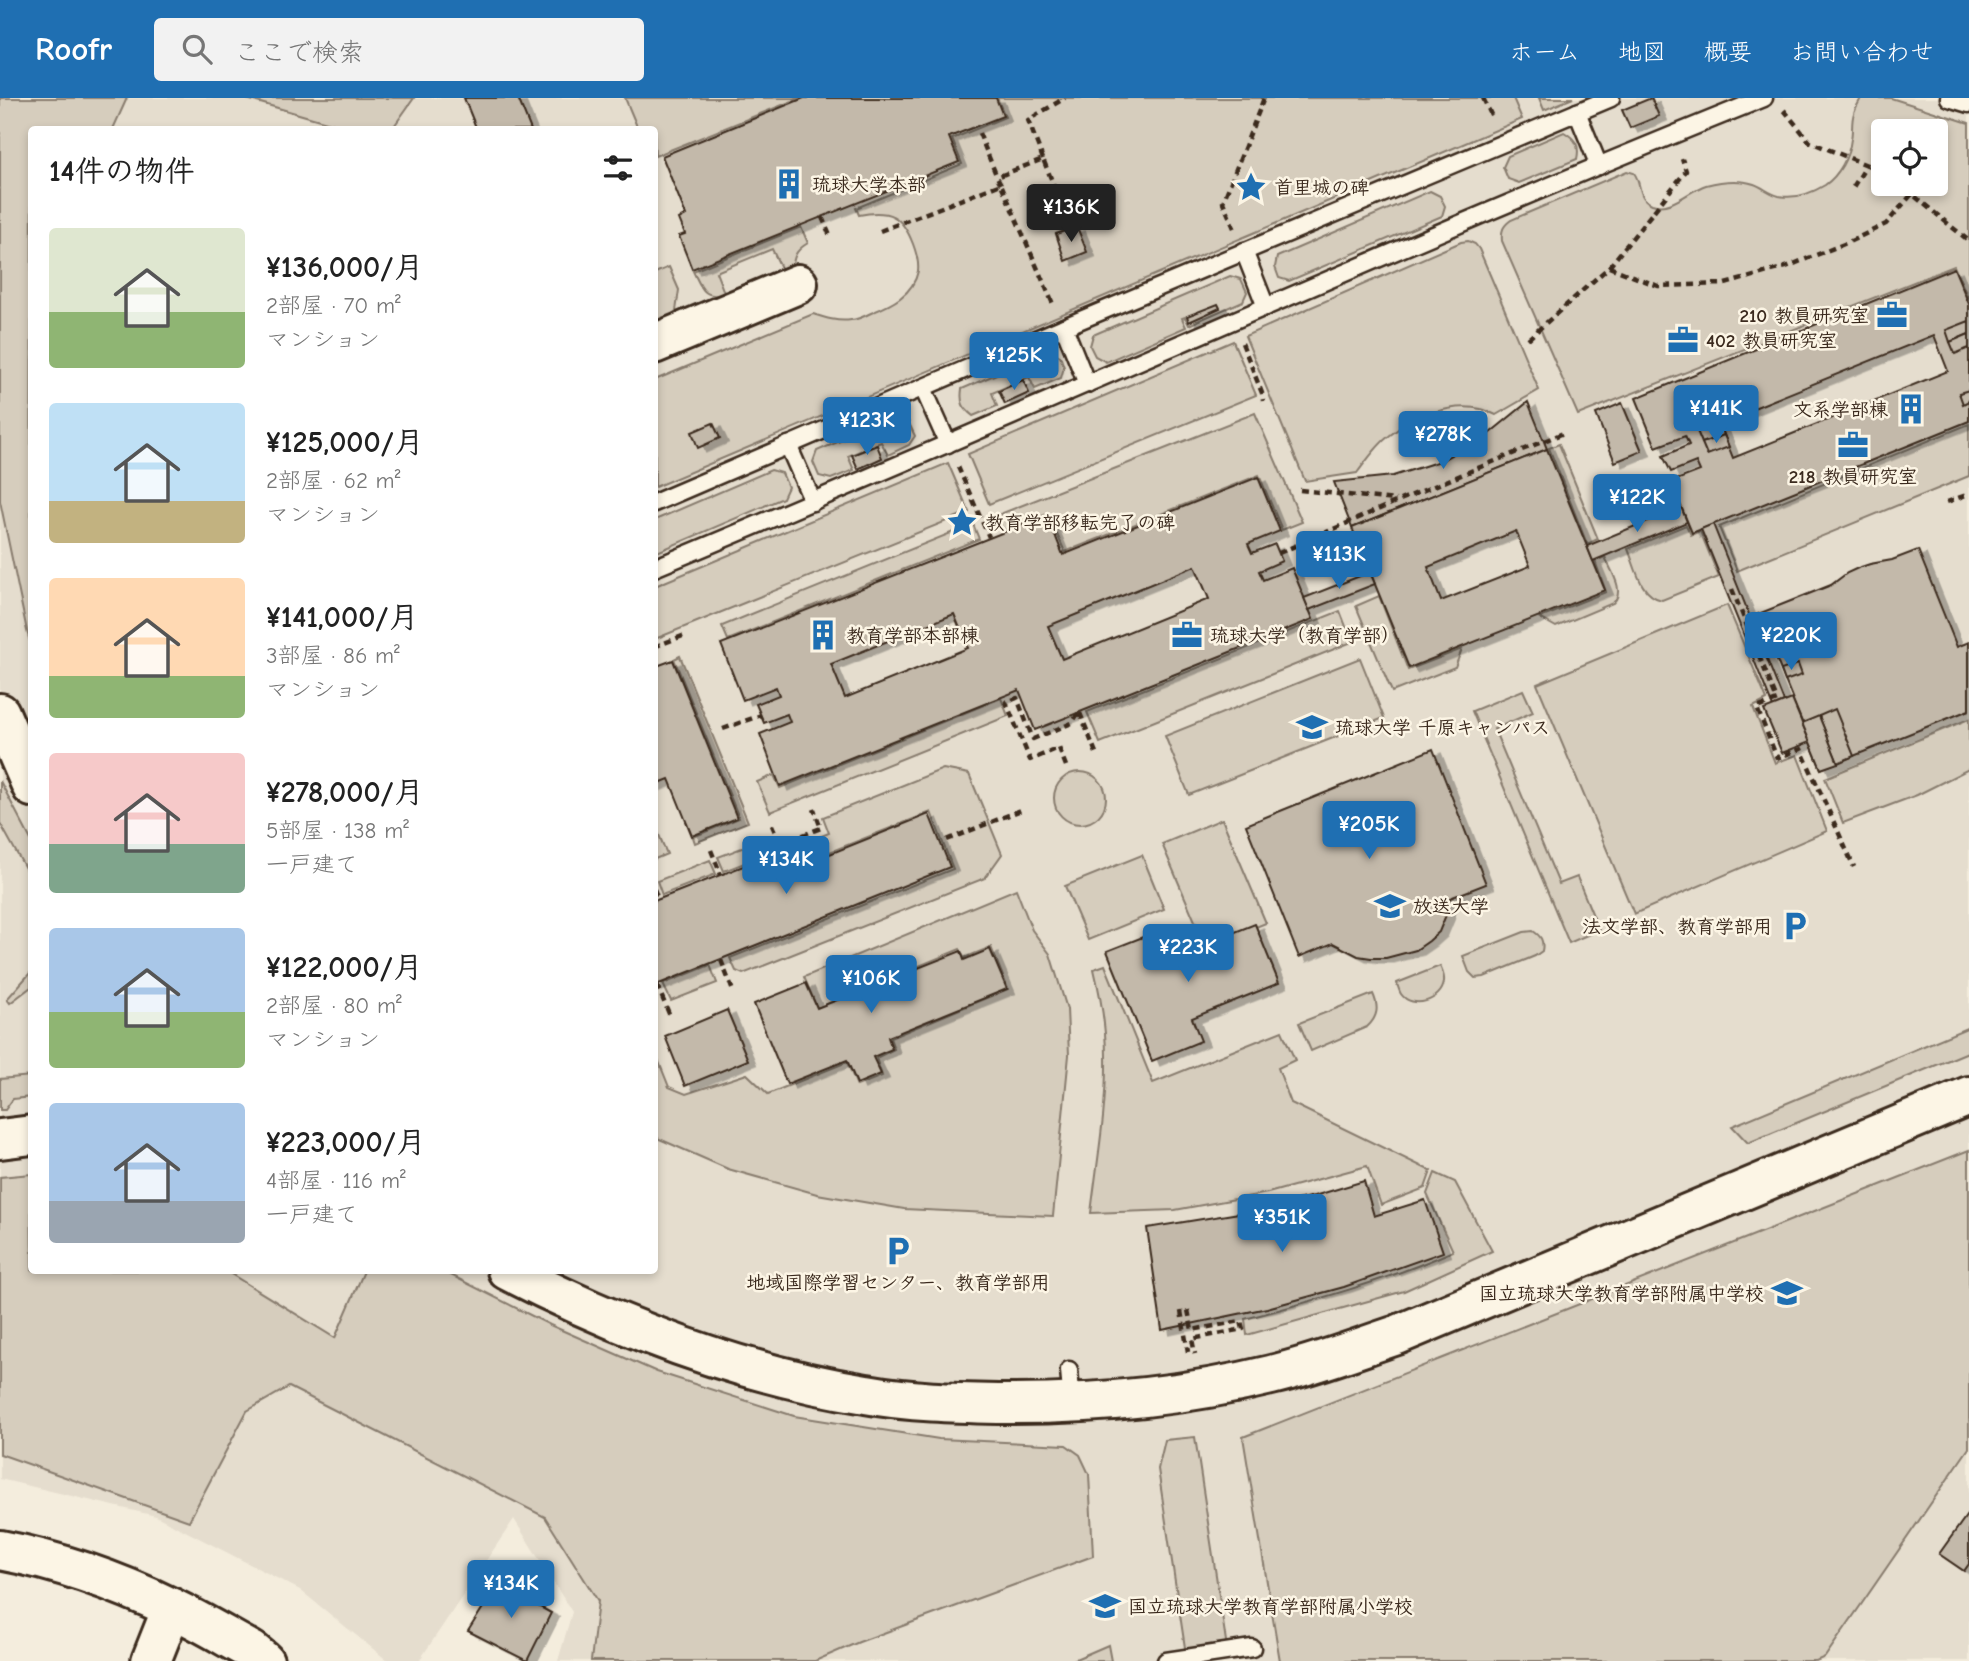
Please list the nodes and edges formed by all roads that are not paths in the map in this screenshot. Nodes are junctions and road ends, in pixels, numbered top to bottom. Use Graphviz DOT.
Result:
graph roads {
  1 [pos="1611,98"];
  2 [pos="1716,98"];
  3 [pos="1764,98"];
  4 [pos="1948,98"];
  5 [pos="1969,104"];
  6 [pos="1577,112"];
  7 [pos="1723,114"];
  8 [pos="1600,166"];
  9 [pos="1244,251"];
  10 [pos="799,284"];
  11 [pos="1266,307"];
  12 [pos="1064,327"];
  13 [pos="658,342"];
  14 [pos="1087,384"];
  15 [pos="923,388"];
  16 [pos="948,444"];
  17 [pos="788,446"];
  18 [pos="658,501"];
  19 [pos="813,502"];
  20 [pos="658,566"];
  21 [pos="0,713"];
  22 [pos="28,779"];
  23 [pos="1969,1096"];
  24 [pos="28,1136"];
  25 [pos="0,1139"];
  26 [pos="515,1274"];
  27 [pos="0,1550"];
  28 [pos="172,1608"];
  29 [pos="1252,1648"];
  30 [pos="150,1661"];
  31 [pos="264,1661"];
  32 [pos="1166,1661"];
  1 -- 6 [label="lane"];
  2 -- 7 [label="lane"];
  3 -- 7 [label="lane"];
  4 -- 5 [label="lane"];
  6 -- 8 [label="lane"];
  6 -- 9 [label="lane"];
  7 -- 8 [label="lane"];
  8 -- 11 [label="lane"];
  9 -- 11 [label="lane"];
  9 -- 12 [label="lane"];
  10 -- 13 [label="street"];
  11 -- 14 [label="lane"];
  12 -- 14 [label="lane"];
  12 -- 15 [label="lane"];
  14 -- 16 [label="lane"];
  15 -- 16 [label="lane"];
  15 -- 17 [label="lane"];
  16 -- 19 [label="lane"];
  17 -- 18 [label="lane"];
  17 -- 19 [label="lane"];
  19 -- 20 [label="lane"];
  21 -- 22 [label="street"];
  23 -- 26 [label="street"];
  24 -- 25 [label="street"];
  27 -- 28 [label="street"];
  28 -- 30 [label="street"];
  28 -- 31 [label="street"];
  29 -- 32 [label="lane"];
}
